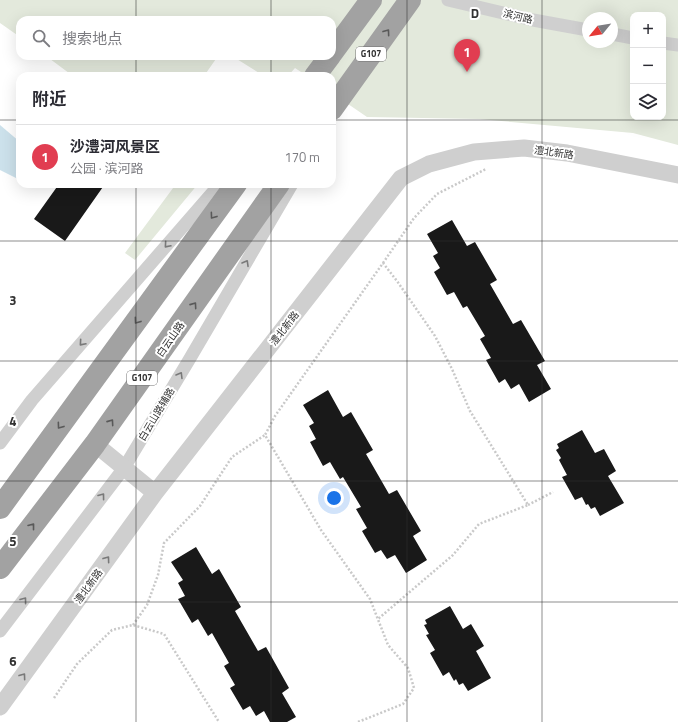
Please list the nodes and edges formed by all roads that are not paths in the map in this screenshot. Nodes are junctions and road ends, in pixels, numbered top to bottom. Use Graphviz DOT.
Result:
graph roads {
  1 [pos="371,0"];
  2 [pos="410,0"];
  3 [pos="448,0"];
  4 [pos="582,29"];
  5 [pos="618,35"];
  6 [pos="630,37"];
  7 [pos="666,43"];
  8 [pos="678,45"];
  9 [pos="336,48"];
  10 [pos="351,82"];
  11 [pos="336,103"];
  12 [pos="336,108"];
  13 [pos="678,175"];
  14 [pos="217,188"];
  15 [pos="233,188"];
  16 [pos="276,188"];
  17 [pos="290,188"];
  18 [pos="0,443"];
  19 [pos="95,444"];
  20 [pos="124,468"];
  21 [pos="155,493"];
  22 [pos="0,508"];
  23 [pos="0,568"];
  24 [pos="0,631"];
  25 [pos="0,707"];
  1 -- 9 [label="highway"];
  10 -- 2 [label="highway, G107, one-way"];
  3 -- 4 [label="street, 滨河路"];
  5 -- 6 [label="street"];
  7 -- 8 [label="street"];
  10 -- 11 [label="highway, G107"];
  10 -- 12 [label="street"];
  13 -- 21 [label="street, 澧北新路"];
  14 -- 18 [label="street, one-way"];
  15 -- 22 [label="highway, one-way"];
  19 -- 16 [label="highway, 白云山路 / G107, one-way"];
  20 -- 17 [label="street, 白云山路辅路, one-way"];
  19 -- 20 [label="street"];
  23 -- 19 [label="highway, 白云山路 / G107, one-way"];
  20 -- 21 [label="street"];
  24 -- 20 [label="street, 白云山路辅路, one-way"];
  25 -- 21 [label="street, 澧北新路, one-way"];
}
